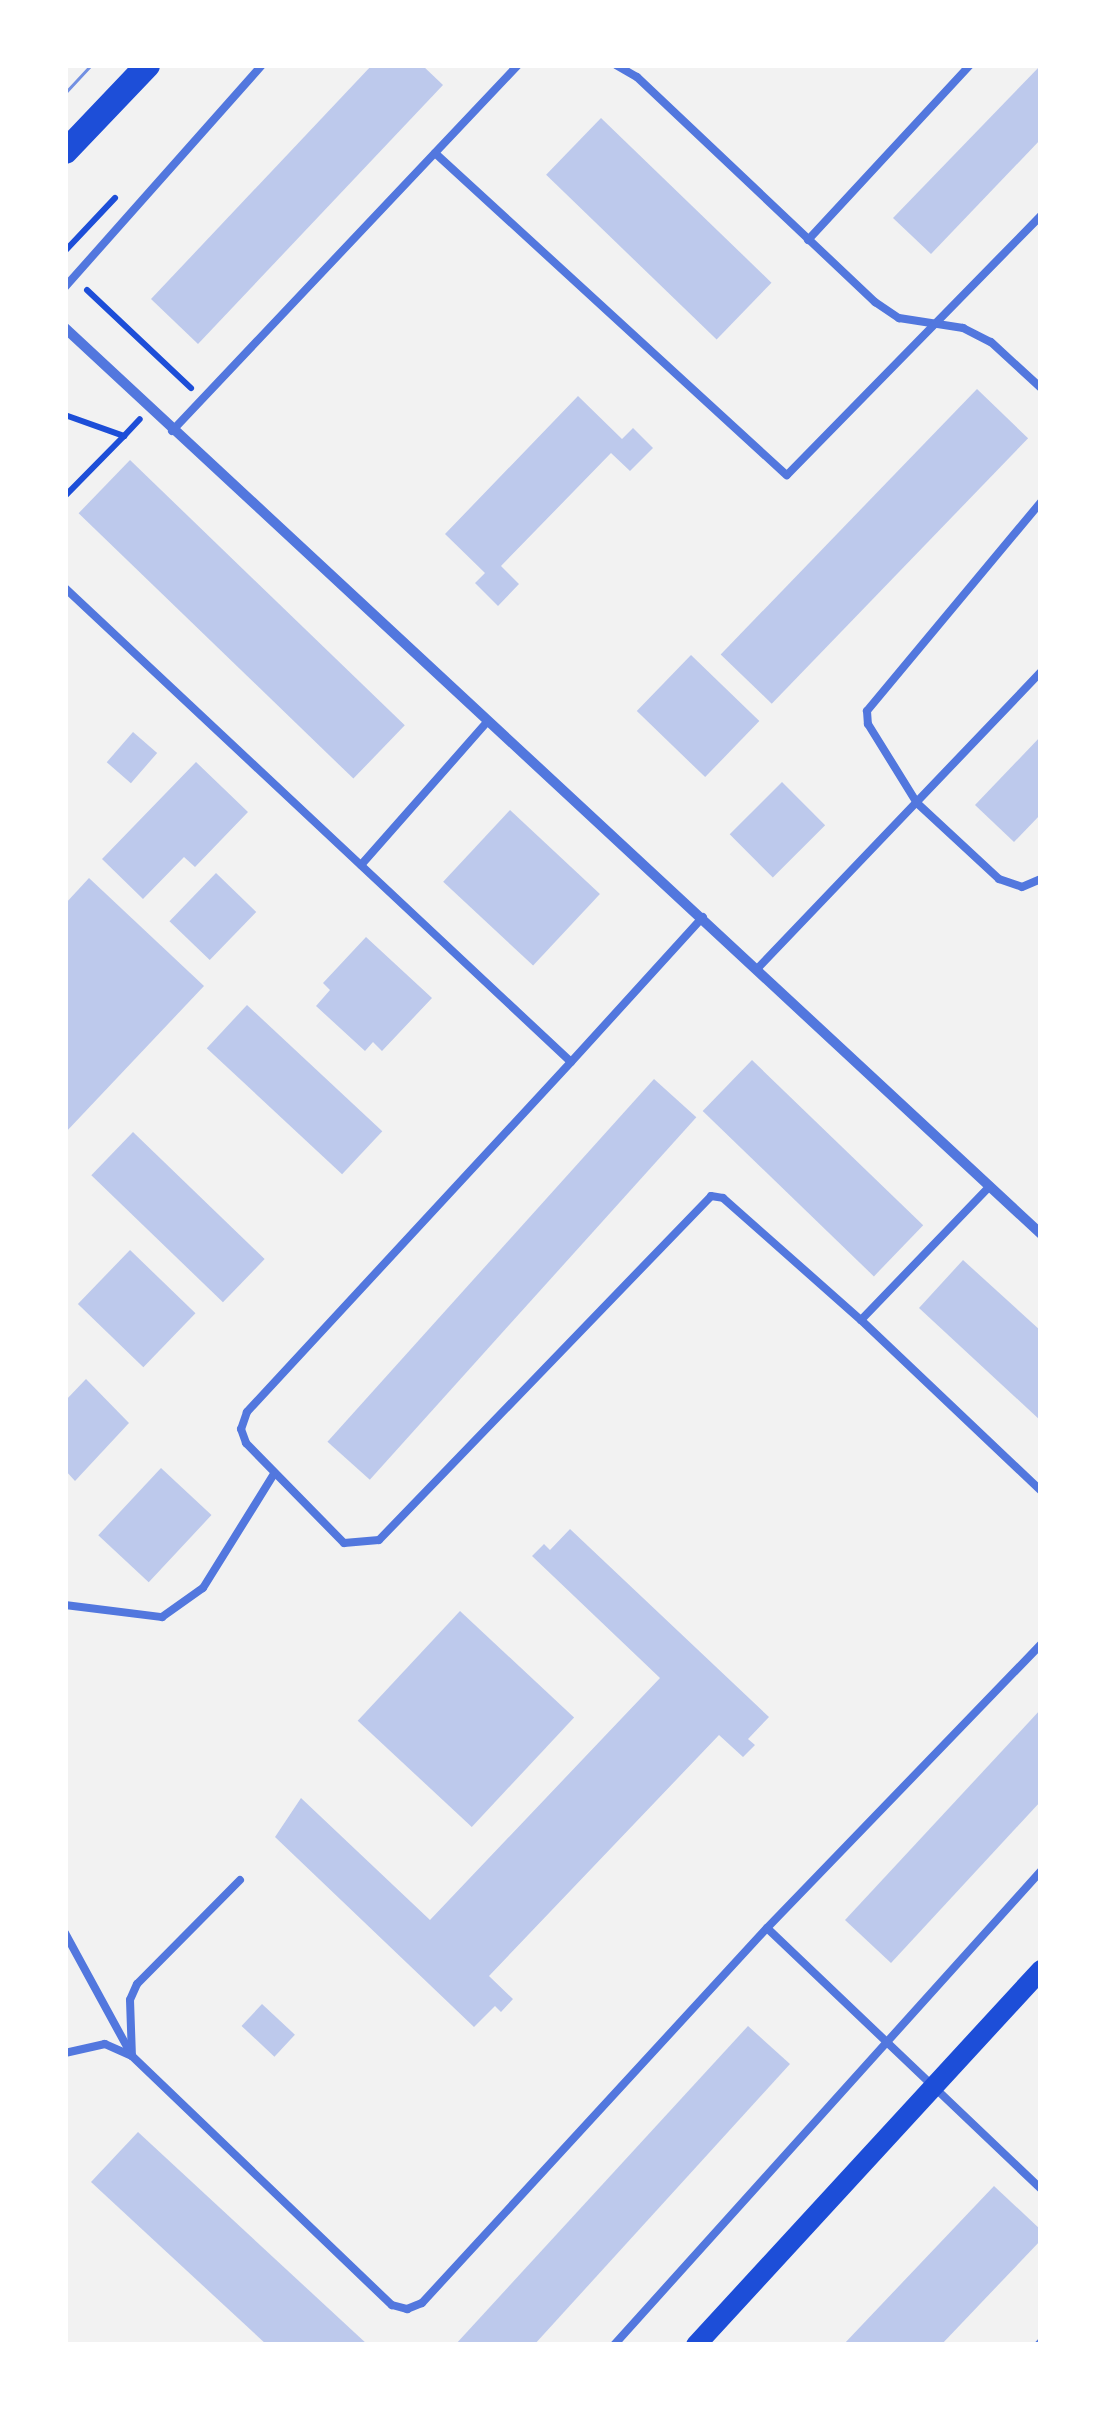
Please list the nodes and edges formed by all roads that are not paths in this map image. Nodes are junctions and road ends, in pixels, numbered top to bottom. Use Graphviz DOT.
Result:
graph roads {
  1 [pos="147,65"];
  2 [pos="262,65"];
  3 [pos="518,65"];
  4 [pos="616,65"];
  5 [pos="970,65"];
  6 [pos="65,151"];
  7 [pos="435,153"];
  8 [pos="1041,216"];
  9 [pos="808,240"];
  10 [pos="65,288"];
  11 [pos="936,326"];
  12 [pos="65,328"];
  13 [pos="1041,388"];
  14 [pos="172,431"];
  15 [pos="1041,502"];
  16 [pos="65,588"];
  17 [pos="1041,672"];
  18 [pos="488,721"];
  19 [pos="917,803"];
  20 [pos="361,865"];
  21 [pos="1041,879"];
  22 [pos="703,918"];
  23 [pos="758,968"];
  24 [pos="571,1062"];
  25 [pos="990,1186"];
  26 [pos="1041,1234"];
  27 [pos="861,1320"];
  28 [pos="274,1474"];
  29 [pos="1041,1491"];
  30 [pos="65,1606"];
  31 [pos="1041,1644"];
  32 [pos="1041,1871"];
  33 [pos="240,1880"];
  34 [pos="767,1928"];
  35 [pos="65,1933"];
  36 [pos="1041,1970"];
  37 [pos="886,2040"];
  38 [pos="65,2054"];
  39 [pos="132,2056"];
  40 [pos="936,2086"];
  41 [pos="1041,2189"];
  42 [pos="614,2345"];
  43 [pos="696,2345"];
  1 -- 6 [label="main road"];
  2 -- 10 [label="lane"];
  3 -- 7 [label="lane"];
  4 -- 9 [label="lane"];
  5 -- 9 [label="lane"];
  7 -- 11 [label="lane"];
  7 -- 14 [label="lane"];
  8 -- 11 [label="lane"];
  9 -- 11 [label="lane"];
  11 -- 13 [label="lane"];
  12 -- 14 [label="street"];
  14 -- 18 [label="street"];
  15 -- 19 [label="lane"];
  16 -- 20 [label="lane"];
  17 -- 19 [label="lane"];
  18 -- 20 [label="lane"];
  18 -- 22 [label="street"];
  19 -- 21 [label="lane"];
  19 -- 23 [label="lane"];
  20 -- 24 [label="lane"];
  22 -- 23 [label="street"];
  22 -- 24 [label="lane"];
  23 -- 25 [label="street"];
  24 -- 28 [label="lane"];
  25 -- 26 [label="street"];
  25 -- 27 [label="lane"];
  27 -- 28 [label="lane"];
  27 -- 29 [label="lane"];
  28 -- 30 [label="lane"];
  31 -- 34 [label="lane"];
  32 -- 37 [label="lane"];
  33 -- 39 [label="lane"];
  34 -- 37 [label="lane"];
  34 -- 39 [label="lane"];
  35 -- 39 [label="lane"];
  36 -- 40 [label="main road"];
  37 -- 40 [label="lane"];
  37 -- 42 [label="lane"];
  38 -- 39 [label="lane"];
  40 -- 41 [label="lane"];
  40 -- 43 [label="main road"];
}
